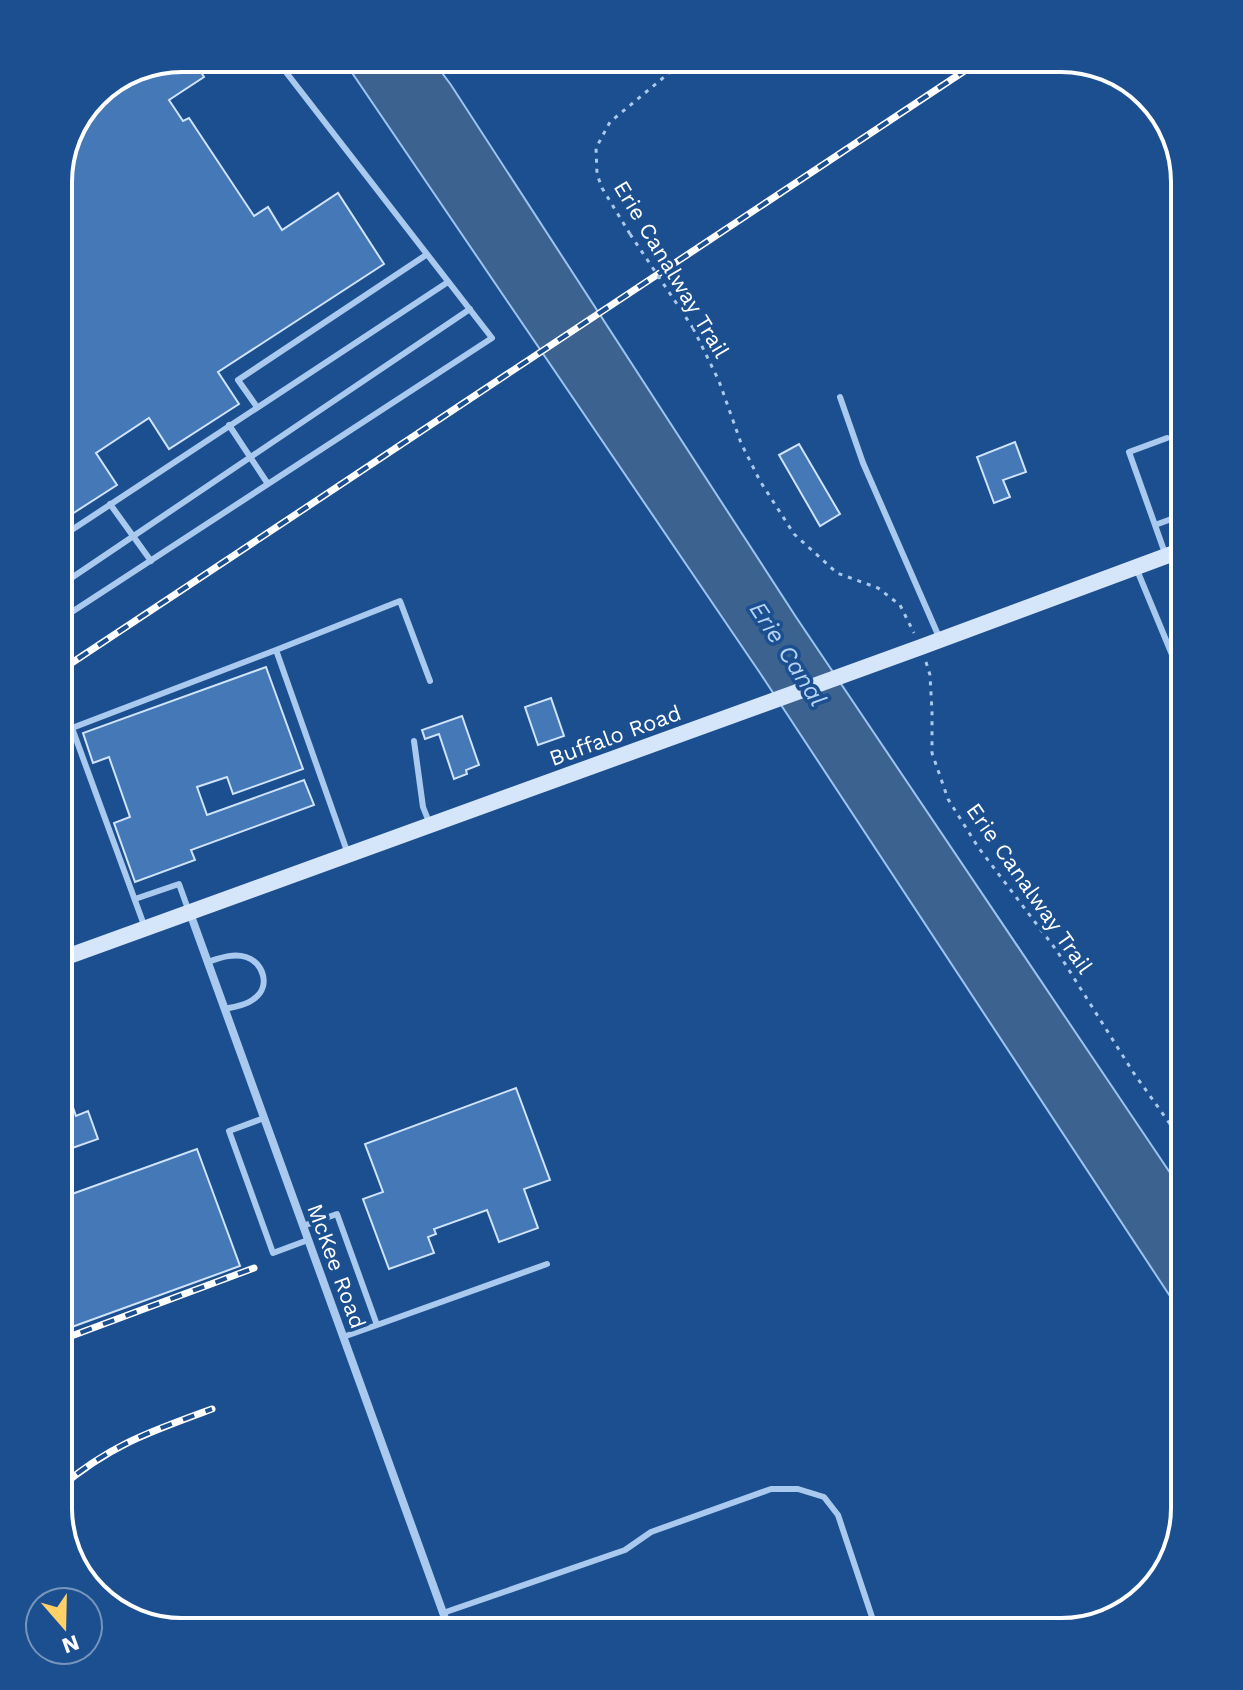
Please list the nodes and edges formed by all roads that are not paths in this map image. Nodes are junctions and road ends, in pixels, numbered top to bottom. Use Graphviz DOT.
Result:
graph roads {
  1 [pos="286,72"];
  2 [pos="426,255"];
  3 [pos="448,282"];
  4 [pos="470,309"];
  5 [pos="840,397"];
  6 [pos="257,407"];
  7 [pos="229,425"];
  8 [pos="1167,438"];
  9 [pos="250,458"];
  10 [pos="268,484"];
  11 [pos="110,504"];
  12 [pos="1171,519"];
  13 [pos="1155,525"];
  14 [pos="72,530"];
  15 [pos="133,536"];
  16 [pos="1171,545"];
  17 [pos="1171,557"];
  18 [pos="151,561"];
  19 [pos="1136,567"];
  20 [pos="72,577"];
  21 [pos="72,612"];
  22 [pos="940,640"];
  23 [pos="276,650"];
  24 [pos="1171,652"];
  25 [pos="430,681"];
  26 [pos="414,741"];
  27 [pos="430,826"];
  28 [pos="348,855"];
  29 [pos="135,899"];
  30 [pos="190,913"];
  31 [pos="145,928"];
  32 [pos="72,955"];
  33 [pos="207,962"];
  34 [pos="224,1009"];
  35 [pos="264,1118"];
  36 [pos="303,1226"];
  37 [pos="308,1240"];
  38 [pos="547,1264"];
  39 [pos="377,1325"];
  40 [pos="343,1337"];
  41 [pos="444,1615"];
  42 [pos="437,1618"];
  43 [pos="445,1618"];
  44 [pos="874,1618"];
  1 -- 2 [label="lane"];
  2 -- 3 [label="lane"];
  2 -- 6 [label="lane"];
  3 -- 4 [label="lane"];
  3 -- 6 [label="lane"];
  4 -- 9 [label="lane"];
  4 -- 10 [label="lane"];
  5 -- 22 [label="lane"];
  6 -- 7 [label="lane"];
  7 -- 9 [label="lane"];
  7 -- 11 [label="lane"];
  8 -- 13 [label="lane"];
  9 -- 10 [label="lane"];
  9 -- 15 [label="lane"];
  10 -- 18 [label="lane"];
  11 -- 14 [label="lane"];
  11 -- 15 [label="lane"];
  12 -- 13 [label="lane"];
  13 -- 16 [label="lane"];
  15 -- 18 [label="lane"];
  15 -- 20 [label="lane"];
  17 -- 19 [label="main road, Buffalo Road"];
  18 -- 21 [label="lane"];
  19 -- 22 [label="main road, Buffalo Road"];
  19 -- 24 [label="lane"];
  22 -- 27 [label="main road, Buffalo Road"];
  23 -- 25 [label="lane"];
  23 -- 28 [label="lane"];
  23 -- 29 [label="lane"];
  26 -- 27 [label="lane"];
  27 -- 28 [label="main road, Buffalo Road"];
  28 -- 30 [label="main road, Buffalo Road"];
  29 -- 30 [label="lane"];
  29 -- 31 [label="lane"];
  30 -- 31 [label="main road, Buffalo Road"];
  30 -- 33 [label="street, McKee Road"];
  31 -- 32 [label="main road, Buffalo Road"];
  33 -- 34 [label="street, McKee Road"];
  33 -- 34 [label="lane"];
  34 -- 35 [label="street, McKee Road"];
  35 -- 36 [label="street, McKee Road"];
  35 -- 37 [label="lane"];
  36 -- 37 [label="street, McKee Road"];
  36 -- 39 [label="lane"];
  37 -- 40 [label="street, McKee Road"];
  38 -- 39 [label="lane"];
  39 -- 40 [label="lane"];
  40 -- 41 [label="street, McKee Road"];
  41 -- 42 [label="lane"];
  41 -- 43 [label="street, McKee Road"];
  41 -- 44 [label="lane"];
}
